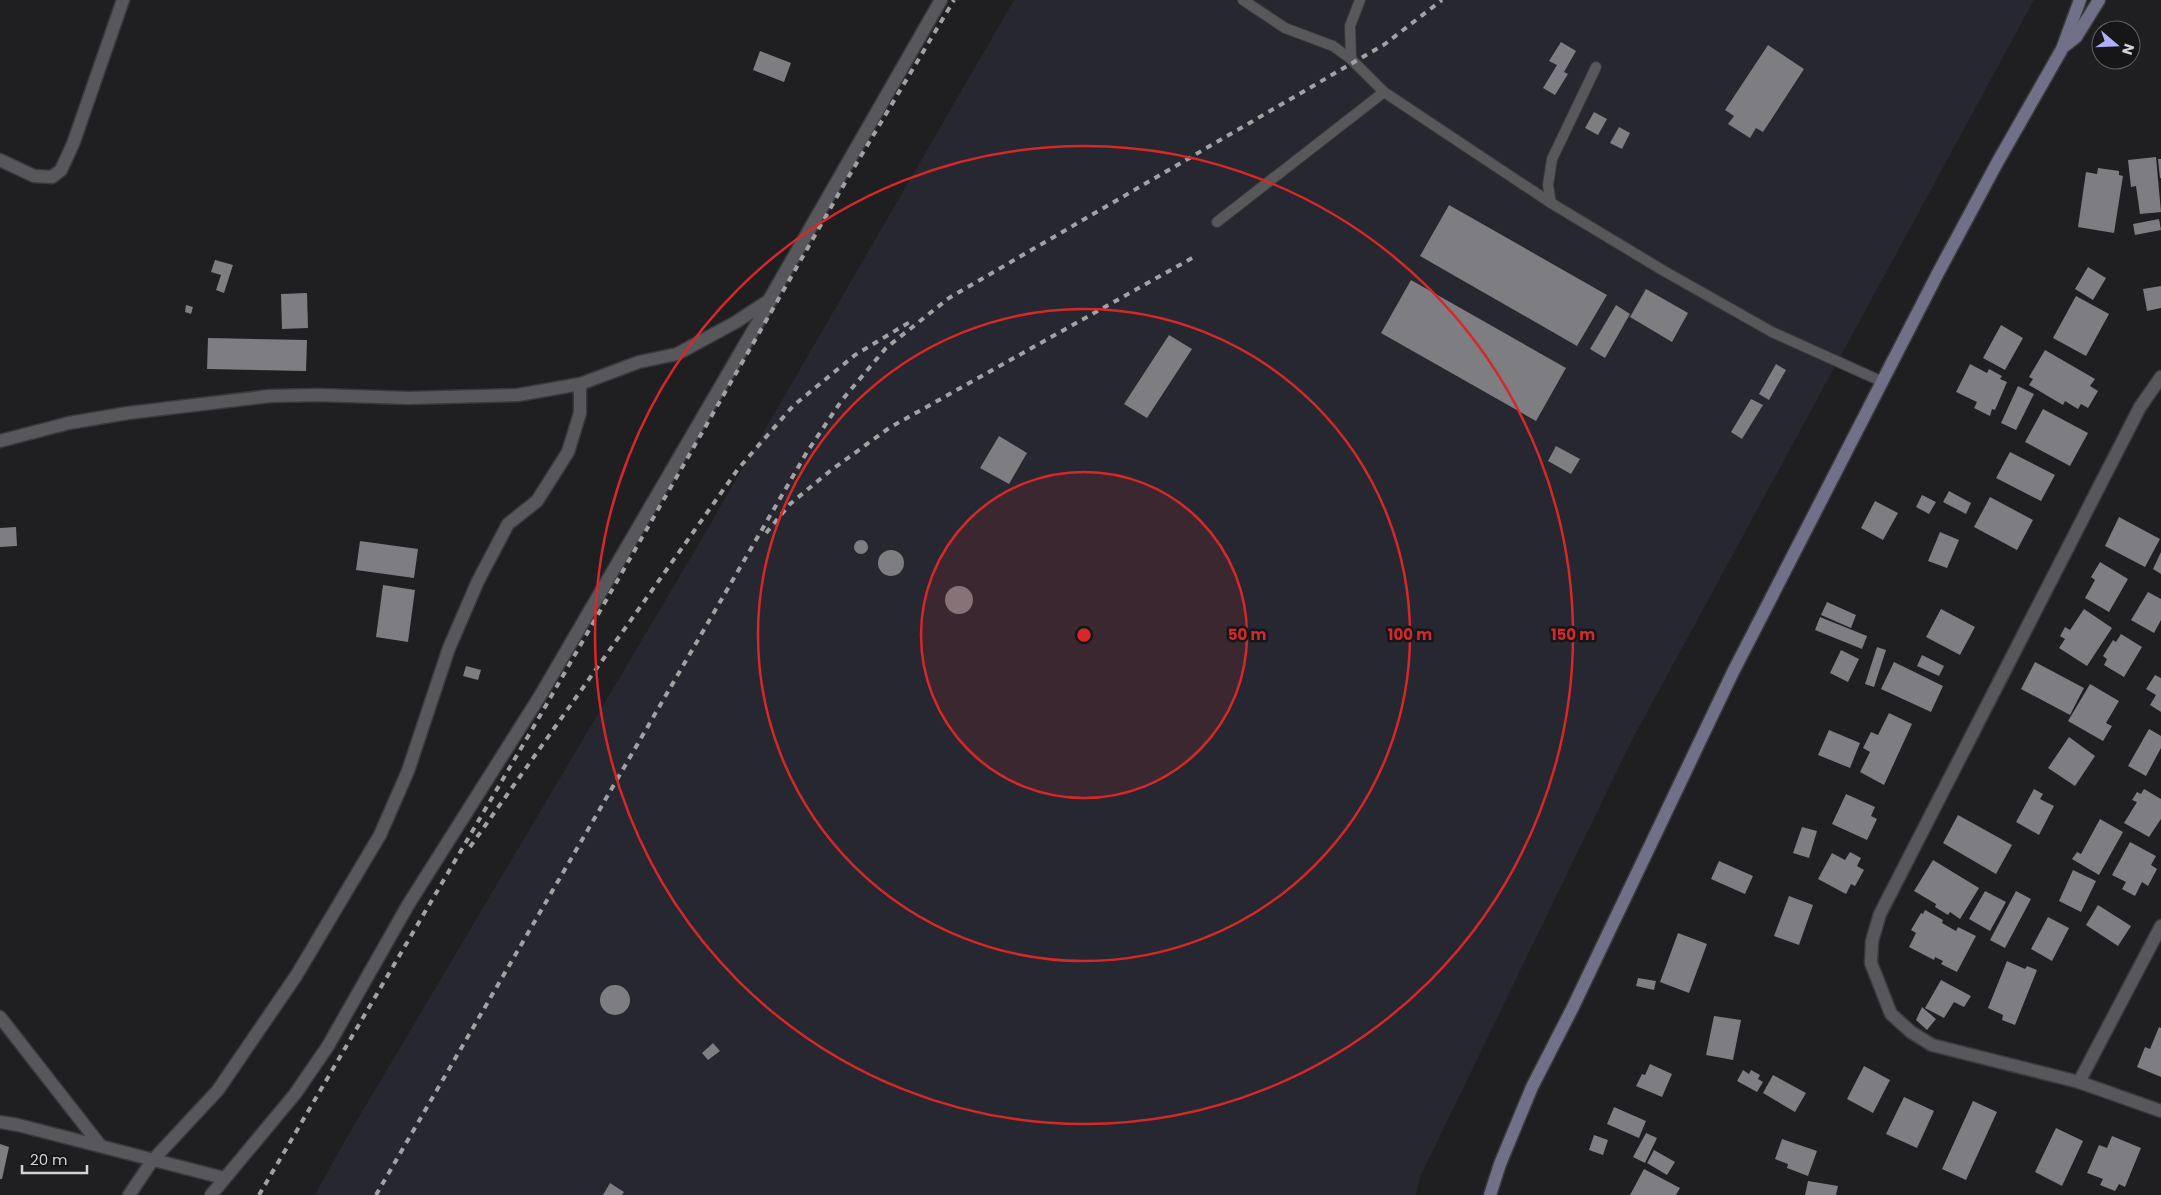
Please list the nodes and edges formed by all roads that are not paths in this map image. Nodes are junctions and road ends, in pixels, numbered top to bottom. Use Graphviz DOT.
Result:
graph roads {
  1 [pos="123,0"];
  2 [pos="941,0"];
  3 [pos="1243,0"];
  4 [pos="1360,0"];
  5 [pos="2080,0"];
  6 [pos="2099,0"];
  7 [pos="2062,49"];
  8 [pos="1352,59"];
  9 [pos="1596,67"];
  10 [pos="1384,92"];
  11 [pos="0,160"];
  12 [pos="1550,203"];
  13 [pos="1217,222"];
  14 [pos="769,300"];
  15 [pos="2161,377"];
  16 [pos="1883,382"];
  17 [pos="580,384"];
  18 [pos="0,441"];
  19 [pos="2161,926"];
  20 [pos="0,1017"];
  21 [pos="2079,1082"];
  22 [pos="2161,1110"];
  23 [pos="0,1122"];
  24 [pos="100,1146"];
  25 [pos="152,1161"];
  26 [pos="224,1178"];
  27 [pos="129,1195"];
  28 [pos="211,1195"];
  29 [pos="1490,1195"];
  1 -- 11 [label="street"];
  2 -- 14 [label="street"];
  3 -- 8 [label="lane"];
  4 -- 8 [label="lane"];
  5 -- 7 [label="main road"];
  6 -- 7 [label="main road"];
  7 -- 16 [label="main road"];
  8 -- 10 [label="lane"];
  9 -- 12 [label="lane"];
  10 -- 12 [label="lane"];
  10 -- 13 [label="lane"];
  12 -- 16 [label="lane"];
  14 -- 17 [label="street"];
  14 -- 26 [label="street"];
  15 -- 21 [label="street"];
  16 -- 29 [label="main road"];
  17 -- 18 [label="street"];
  17 -- 25 [label="street"];
  19 -- 21 [label="street"];
  20 -- 24 [label="street"];
  21 -- 22 [label="street"];
  23 -- 24 [label="street"];
  24 -- 25 [label="street"];
  25 -- 26 [label="street"];
  25 -- 27 [label="street"];
  26 -- 28 [label="street"];
}
